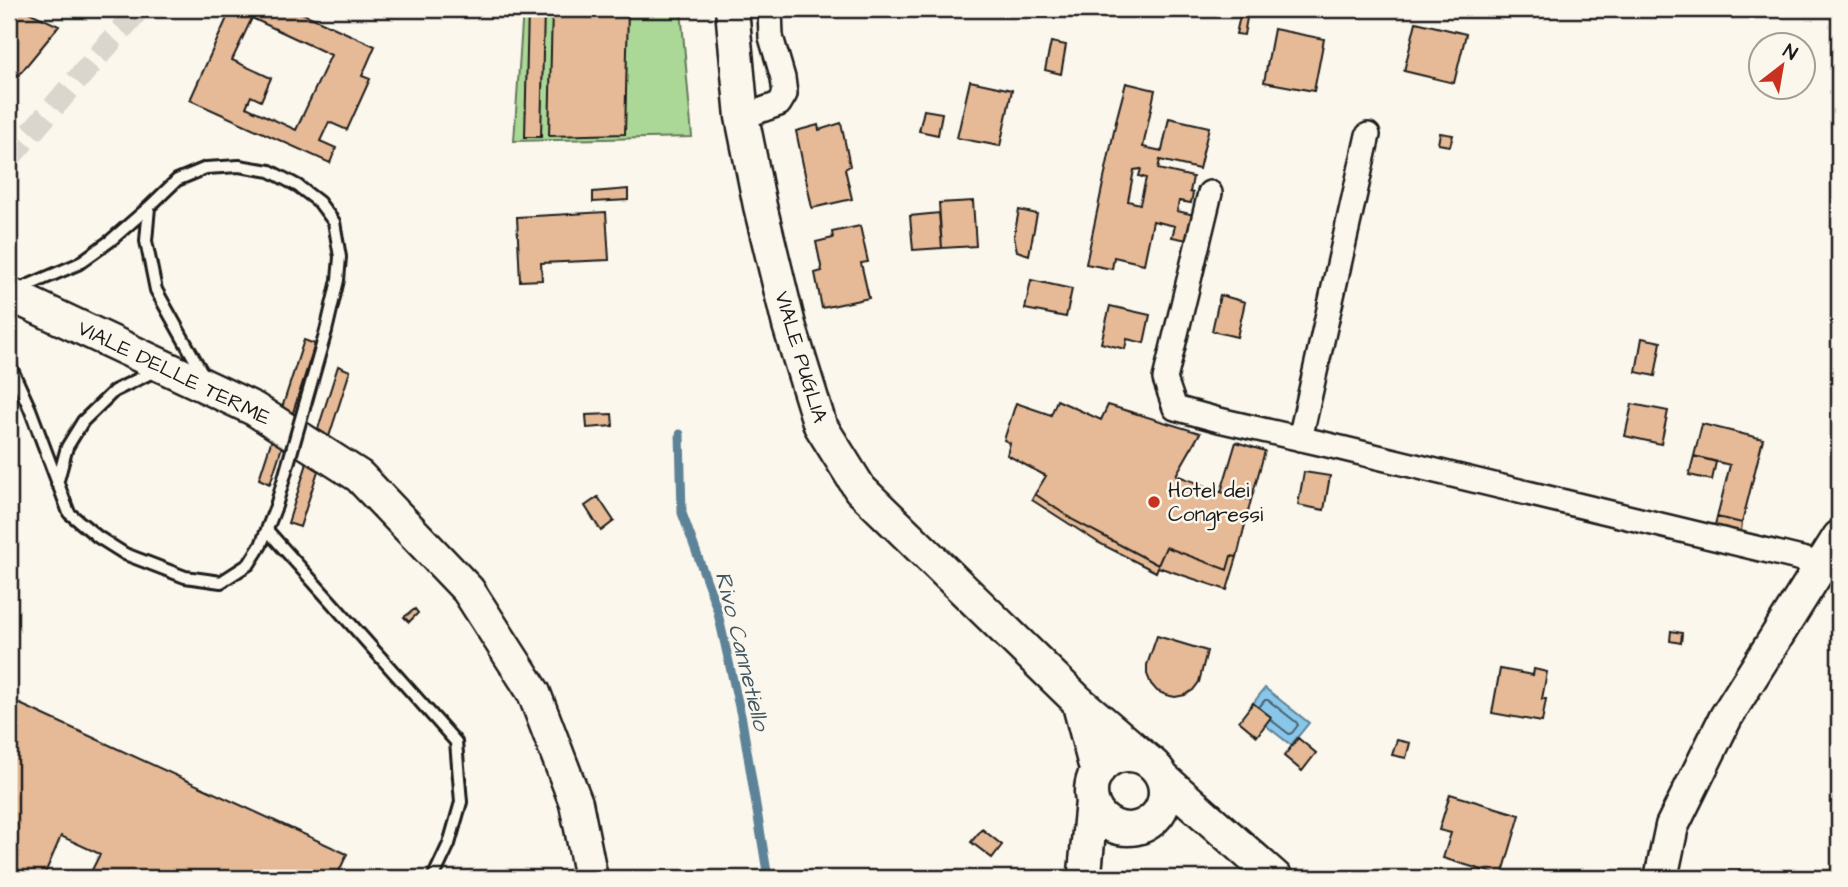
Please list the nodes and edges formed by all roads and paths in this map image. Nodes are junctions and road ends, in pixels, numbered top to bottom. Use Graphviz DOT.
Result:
graph roads {
  1 [pos="732,9"];
  2 [pos="770,9"];
  3 [pos="742,117"];
  4 [pos="1368,135"];
  5 [pos="1210,193"];
  6 [pos="149,207"];
  7 [pos="9,294"];
  8 [pos="9,362"];
  9 [pos="166,366"];
  10 [pos="211,388"];
  11 [pos="1300,439"];
  12 [pos="57,484"];
  13 [pos="267,530"];
  14 [pos="1839,537"];
  15 [pos="1830,566"];
  16 [pos="1079,701"];
  17 [pos="1155,769"];
  18 [pos="1094,787"];
  19 [pos="1160,812"];
  20 [pos="1221,828"];
  21 [pos="1130,830"];
  22 [pos="1084,875"];
  23 [pos="433,878"];
  24 [pos="591,878"];
  25 [pos="1276,878"];
  26 [pos="1661,878"];
  1 -- 3 [label="main road, VIALE PUGLIA"];
  2 -- 3 [label="street"];
  3 -- 16 [label="main road, VIALE PUGLIA"];
  4 -- 11 [label="street"];
  5 -- 11 [label="street"];
  6 -- 7 [label="lane"];
  6 -- 10 [label="lane"];
  6 -- 13 [label="lane, bridge"];
  7 -- 9 [label="main road, VIALE DELLE TERME"];
  8 -- 12 [label="lane"];
  9 -- 10 [label="main road, VIALE DELLE TERME"];
  9 -- 12 [label="lane"];
  10 -- 24 [label="main road, VIALE DELLE TERME"];
  11 -- 15 [label="street"];
  12 -- 13 [label="lane"];
  13 -- 23 [label="lane"];
  14 -- 15 [label="main road"];
  15 -- 26 [label="main road"];
  16 -- 17 [label="main road, VIALE PUGLIA"];
  16 -- 18 [label="main road"];
  17 -- 18 [label="main road"];
  17 -- 19 [label="main road"];
  17 -- 20 [label="main road, VIALE PUGLIA"];
  18 -- 21 [label="main road"];
  18 -- 22 [label="main road"];
  19 -- 20 [label="main road"];
  19 -- 21 [label="main road"];
  20 -- 25 [label="main road, VIALE PUGLIA"];
  21 -- 22 [label="main road"];
}
